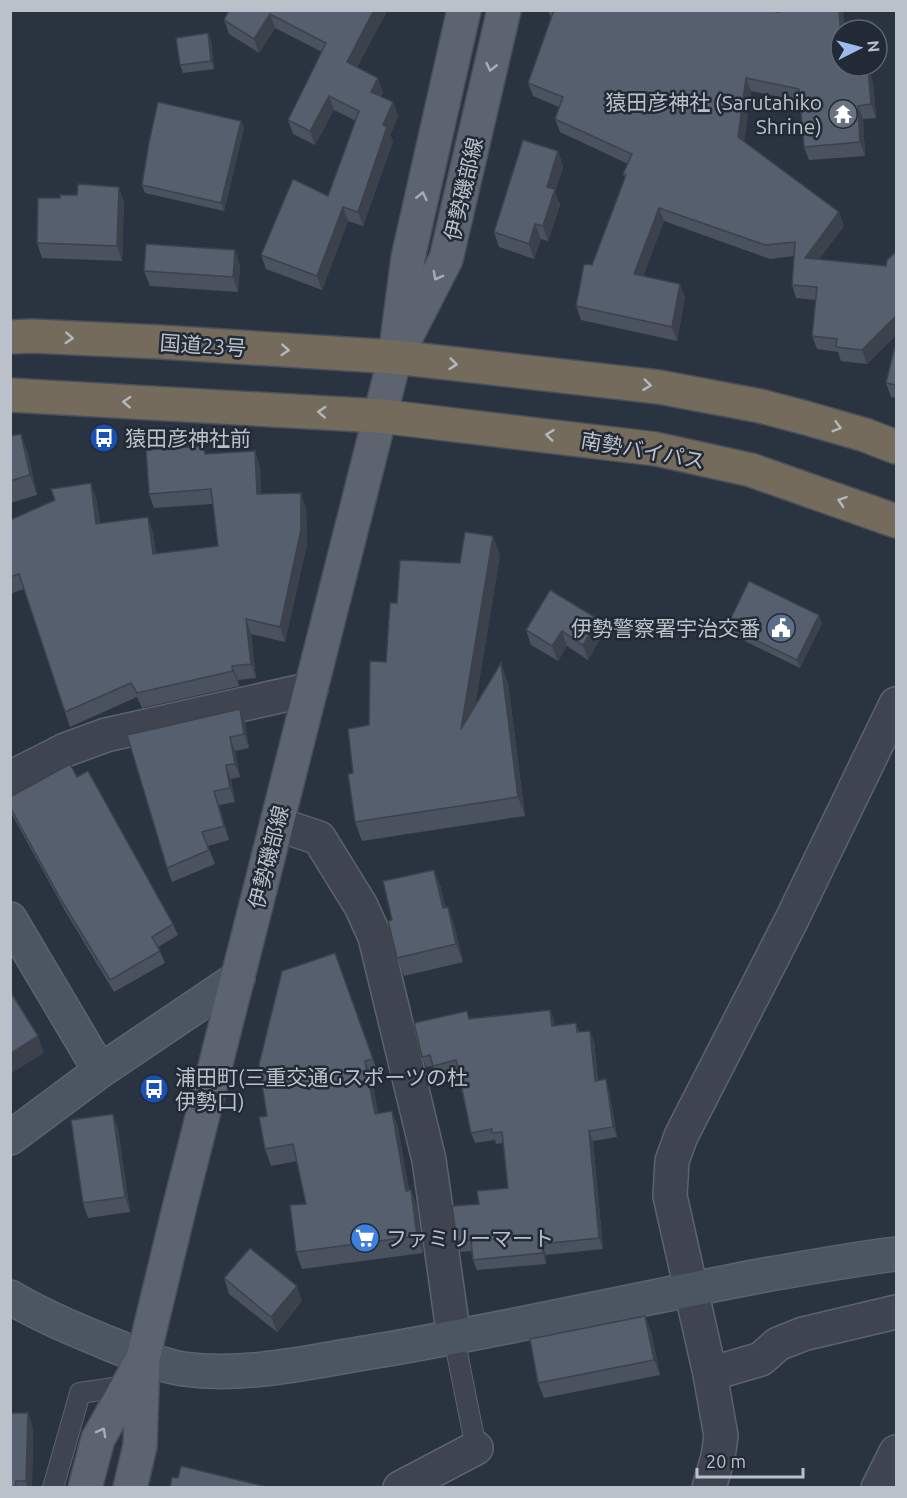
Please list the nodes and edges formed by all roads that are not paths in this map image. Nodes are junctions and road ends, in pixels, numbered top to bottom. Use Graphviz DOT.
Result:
graph roads {
  1 [pos="464,10"];
  2 [pos="504,10"];
  3 [pos="10,337"];
  4 [pos="395,357"];
  5 [pos="10,395"];
  6 [pos="380,416"];
  7 [pos="897,447"];
  8 [pos="897,521"];
  9 [pos="311,689"];
  10 [pos="897,704"];
  11 [pos="10,778"];
  12 [pos="277,824"];
  13 [pos="10,919"];
  14 [pos="238,978"];
  15 [pos="100,1071"];
  16 [pos="10,1138"];
  17 [pos="897,1254"];
  18 [pos="690,1289"];
  19 [pos="10,1297"];
  20 [pos="897,1312"];
  21 [pos="454,1338"];
  22 [pos="143,1358"];
  23 [pos="710,1374"];
  24 [pos="127,1386"];
  25 [pos="476,1448"];
  26 [pos="897,1452"];
  27 [pos="53,1488"];
  28 [pos="85,1488"];
  29 [pos="130,1488"];
  30 [pos="400,1488"];
  31 [pos="710,1488"];
  32 [pos="878,1488"];
  4 -- 1 [label="main road, 伊勢磯部線, one-way"];
  2 -- 4 [label="main road, 伊勢磯部線, one-way"];
  3 -- 4 [label="highway, 国道23号, one-way"];
  4 -- 6 [label="main road, 伊勢磯部線"];
  4 -- 7 [label="highway, one-way"];
  6 -- 5 [label="highway, one-way"];
  8 -- 6 [label="highway, 南勢バイパス, one-way"];
  6 -- 9 [label="main road, 伊勢磯部線"];
  9 -- 11 [label="street"];
  9 -- 12 [label="main road, 伊勢磯部線"];
  10 -- 18 [label="street"];
  12 -- 14 [label="main road, 伊勢磯部線"];
  12 -- 21 [label="street"];
  13 -- 15 [label="street"];
  14 -- 15 [label="street"];
  14 -- 22 [label="main road, 伊勢磯部線"];
  15 -- 16 [label="street"];
  17 -- 18 [label="street"];
  18 -- 21 [label="street"];
  18 -- 23 [label="street"];
  19 -- 22 [label="street"];
  20 -- 23 [label="street"];
  21 -- 22 [label="street"];
  21 -- 25 [label="lane"];
  22 -- 24 [label="main road, 伊勢磯部線"];
  22 -- 29 [label="main road, 伊勢磯部線"];
  23 -- 31 [label="street"];
  24 -- 27 [label="lane"];
  28 -- 24 [label="main road, 伊勢磯部線, one-way"];
  25 -- 30 [label="street"];
  26 -- 32 [label="street"];
}
